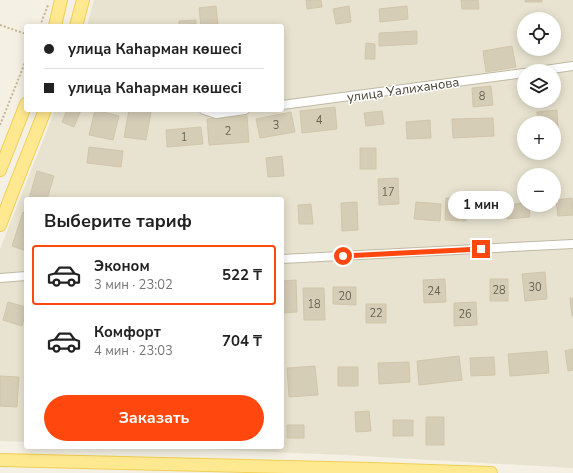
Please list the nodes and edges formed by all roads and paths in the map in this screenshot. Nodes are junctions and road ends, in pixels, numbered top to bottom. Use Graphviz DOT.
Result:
graph roads {
  1 [pos="61,0"];
  2 [pos="82,0"];
  3 [pos="48,2"];
  4 [pos="41,24"];
  5 [pos="55,24"];
  6 [pos="76,24"];
  7 [pos="0,25"];
  8 [pos="24,33"];
  9 [pos="24,65"];
  10 [pos="573,66"];
  11 [pos="561,68"];
  12 [pos="517,74"];
  13 [pos="284,105"];
  14 [pos="24,109"];
  15 [pos="44,112"];
  16 [pos="210,112"];
  17 [pos="230,112"];
  18 [pos="0,125"];
  19 [pos="0,170"];
  20 [pos="0,225"];
  21 [pos="573,244"];
  22 [pos="284,259"];
  23 [pos="24,276"];
  24 [pos="0,278"];
  25 [pos="0,460"];
  26 [pos="491,473"];
  1 -- 5 [label="main road"];
  2 -- 6 [label="main road"];
  3 -- 4 [label="path"];
  7 -- 8 [label="path"];
  9 -- 18 [label="path"];
  10 -- 11 [label="street"];
  12 -- 13 [label="street, улица Уалиханова"];
  14 -- 19 [label="main road"];
  15 -- 20 [label="main road"];
  16 -- 17 [label="street"];
  21 -- 22 [label="street"];
  23 -- 24 [label="street"];
  25 -- 26 [label="main road"];
}
